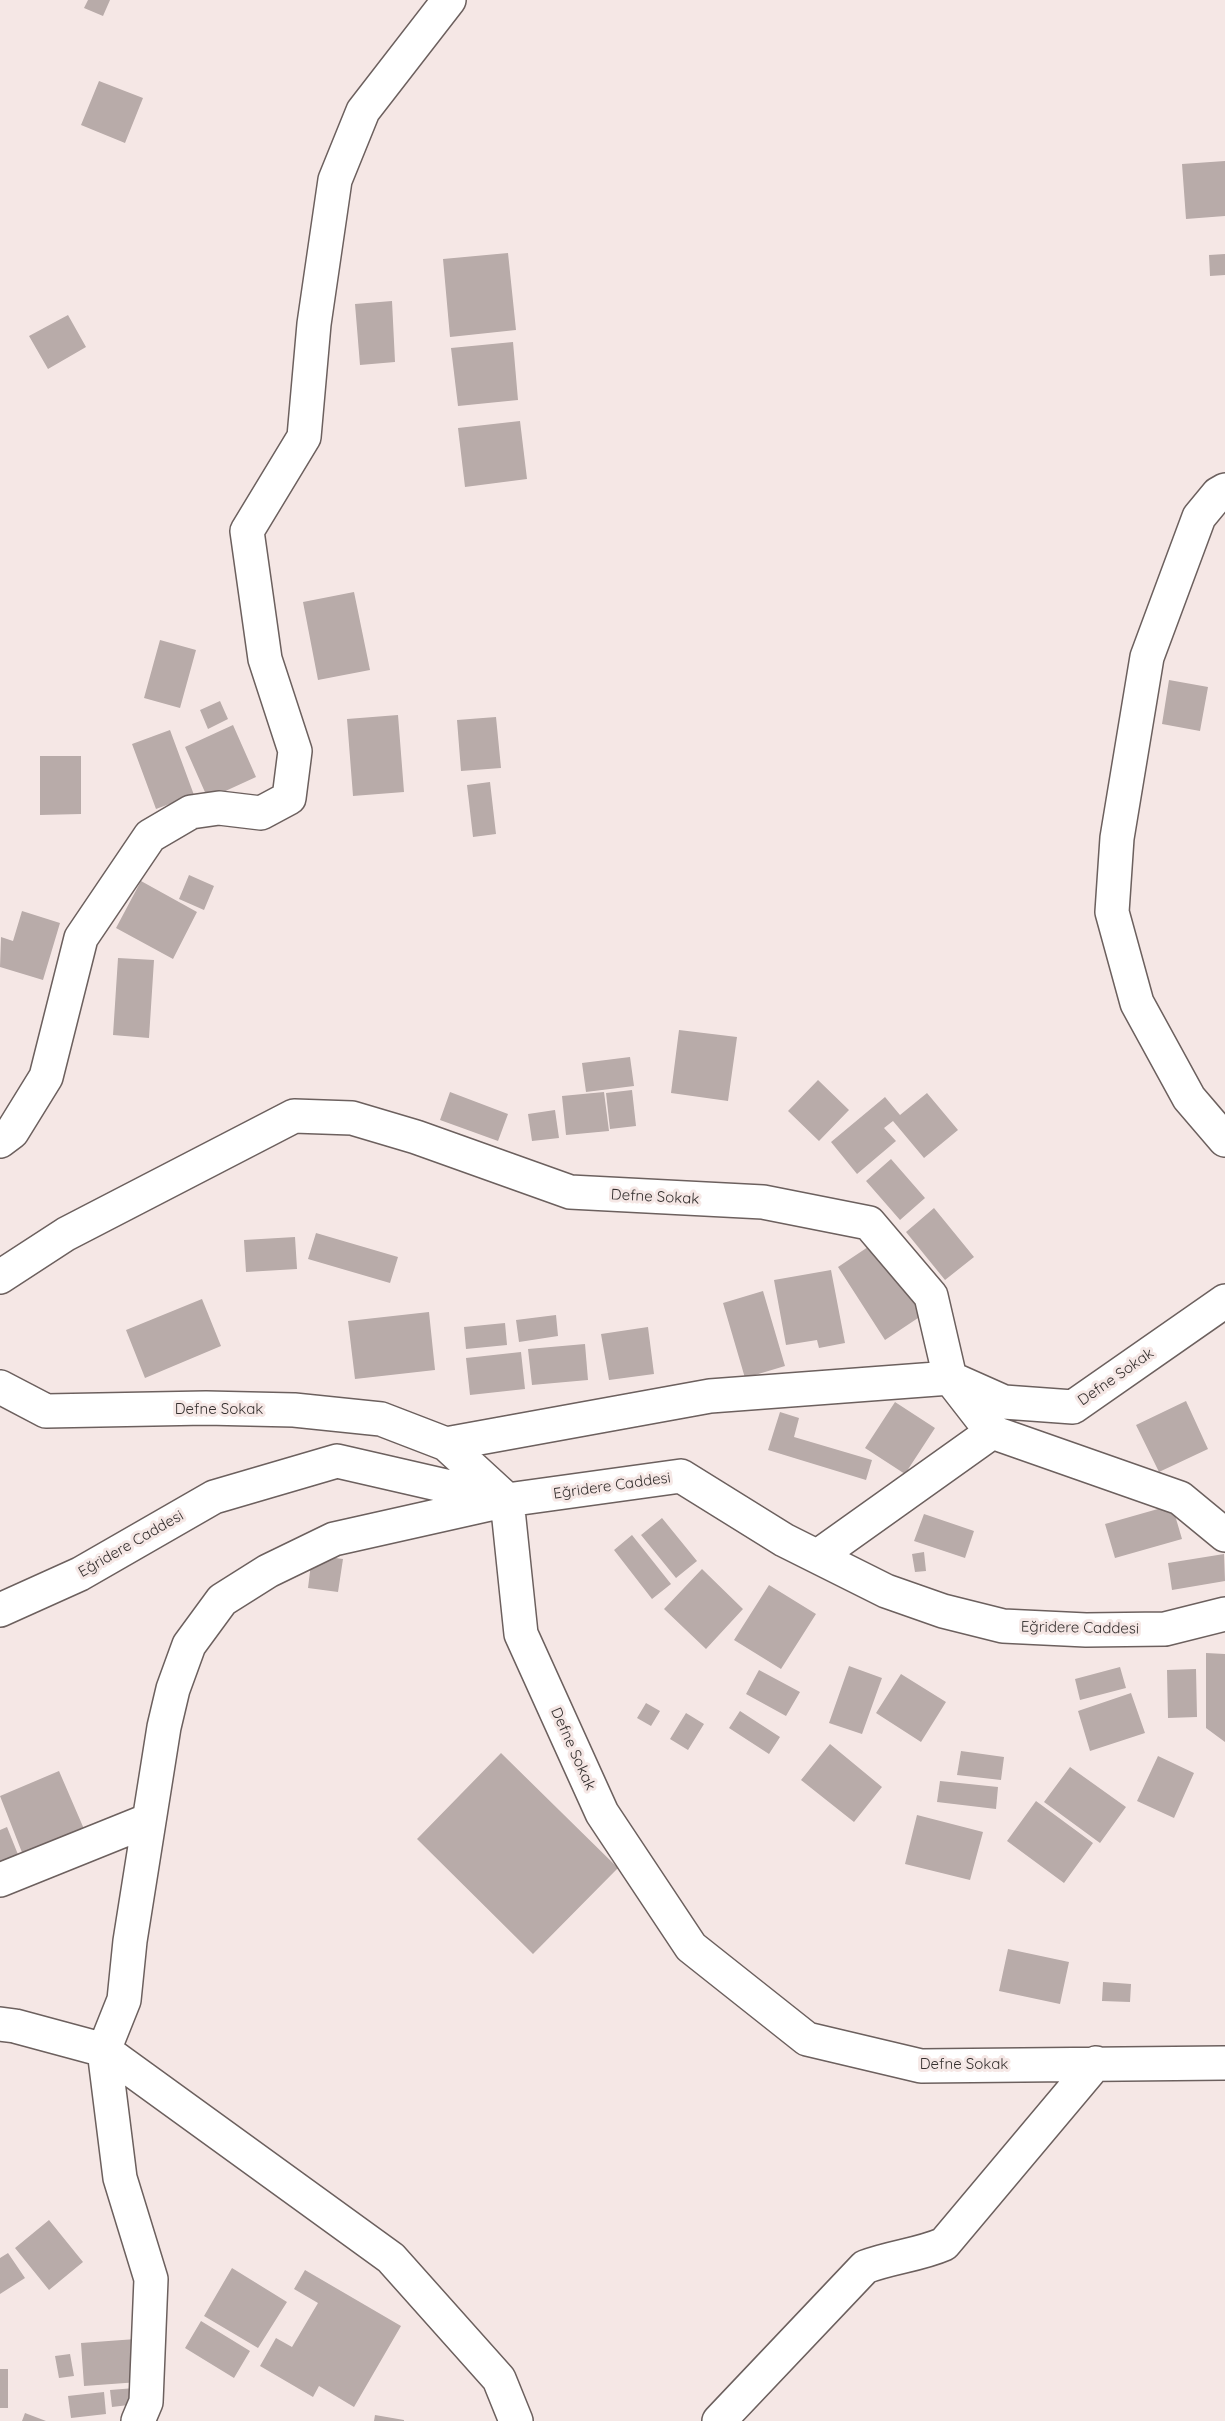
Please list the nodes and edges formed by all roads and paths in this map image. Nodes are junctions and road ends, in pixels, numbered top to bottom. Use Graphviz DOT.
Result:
graph roads {
  1 [pos="449,0"];
  2 [pos="1225,490"];
  3 [pos="1225,1140"];
  4 [pos="0,1142"];
  5 [pos="0,1277"];
  6 [pos="1225,1301"];
  7 [pos="950,1378"];
  8 [pos="0,1387"];
  9 [pos="992,1432"];
  10 [pos="446,1444"];
  11 [pos="507,1500"];
  12 [pos="1225,1535"];
  13 [pos="818,1556"];
  14 [pos="0,1610"];
  15 [pos="1225,1614"];
  16 [pos="149,1820"];
  17 [pos="0,1880"];
  18 [pos="0,2024"];
  19 [pos="104,2050"];
  20 [pos="1096,2063"];
  21 [pos="1225,2063"];
  22 [pos="138,2421"];
  23 [pos="516,2421"];
  24 [pos="719,2421"];
  1 -- 4 [label="street"];
  2 -- 3 [label="street"];
  5 -- 7 [label="street, Defne Sokak"];
  6 -- 7 [label="street, Defne Sokak"];
  7 -- 9 [label="street"];
  7 -- 10 [label="street"];
  8 -- 10 [label="street, Defne Sokak"];
  9 -- 12 [label="street"];
  9 -- 13 [label="street"];
  10 -- 11 [label="street, Defne Sokak"];
  11 -- 13 [label="street, Eğridere Caddesi"];
  11 -- 14 [label="street, Eğridere Caddesi"];
  11 -- 16 [label="street"];
  11 -- 20 [label="street, Defne Sokak"];
  13 -- 15 [label="street, Eğridere Caddesi"];
  16 -- 17 [label="street"];
  16 -- 19 [label="street"];
  18 -- 19 [label="street"];
  19 -- 22 [label="street"];
  19 -- 23 [label="street"];
  20 -- 21 [label="street, Defne Sokak"];
  20 -- 24 [label="street"];
}
